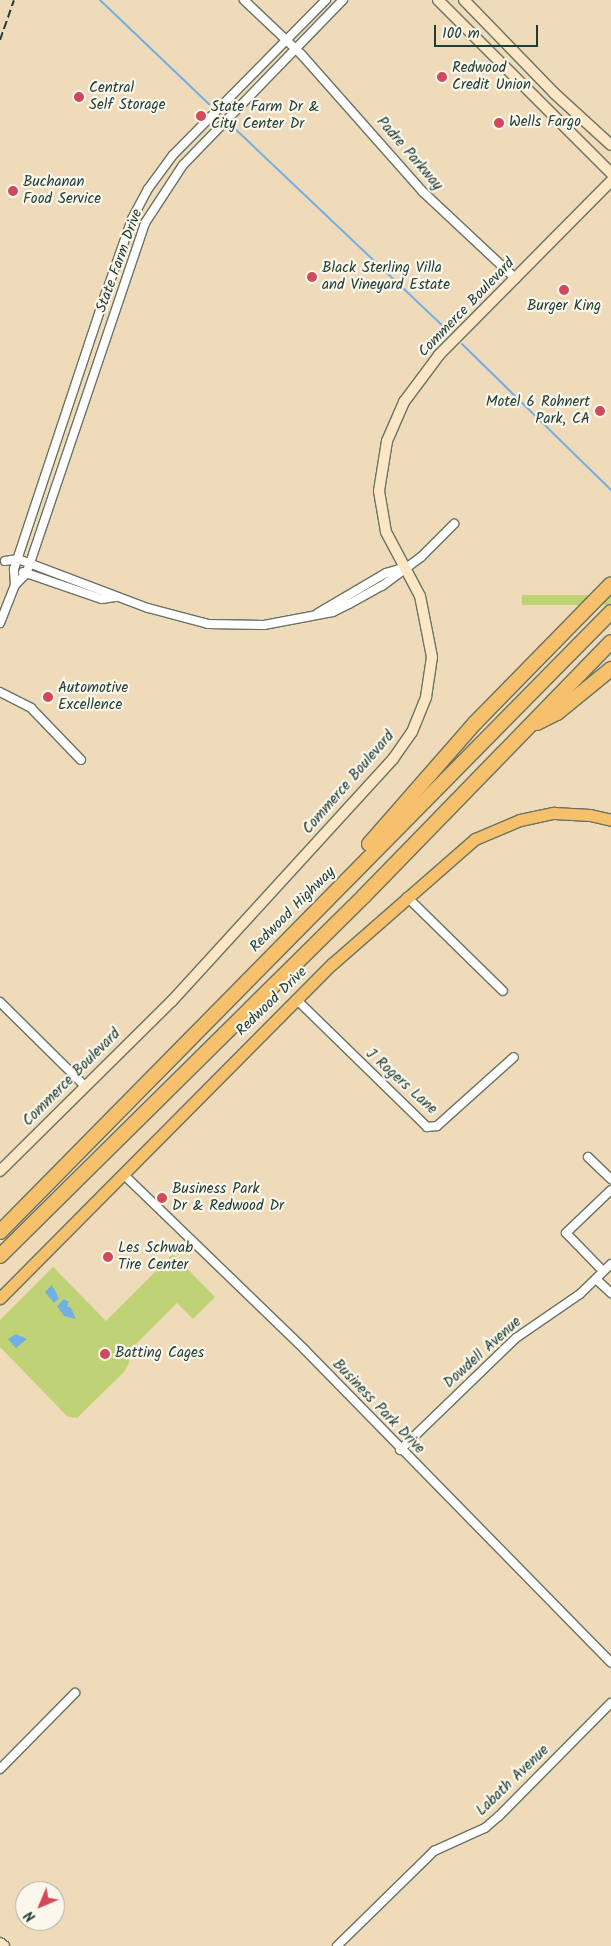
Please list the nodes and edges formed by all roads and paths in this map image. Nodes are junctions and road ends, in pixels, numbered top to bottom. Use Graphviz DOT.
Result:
graph roads {
  1 [pos="244,0"];
  2 [pos="326,0"];
  3 [pos="343,0"];
  4 [pos="438,0"];
  5 [pos="464,0"];
  6 [pos="286,42"];
  7 [pos="294,48"];
  8 [pos="611,145"];
  9 [pos="611,173"];
  10 [pos="611,181"];
  11 [pos="516,280"];
  12 [pos="454,524"];
  13 [pos="18,559"];
  14 [pos="2,560"];
  15 [pos="30,563"];
  16 [pos="404,567"];
  17 [pos="14,569"];
  18 [pos="26,574"];
  19 [pos="611,584"];
  20 [pos="14,585"];
  21 [pos="117,597"];
  22 [pos="611,612"];
  23 [pos="0,623"];
  24 [pos="611,642"];
  25 [pos="611,669"];
  26 [pos="0,692"];
  27 [pos="525,729"];
  28 [pos="80,760"];
  29 [pos="611,820"];
  30 [pos="407,897"];
  31 [pos="252,975"];
  32 [pos="503,991"];
  33 [pos="296,1000"];
  34 [pos="0,1002"];
  35 [pos="514,1057"];
  36 [pos="84,1086"];
  37 [pos="588,1157"];
  38 [pos="0,1171"];
  39 [pos="123,1174"];
  40 [pos="611,1179"];
  41 [pos="611,1190"];
  42 [pos="0,1232"];
  43 [pos="0,1256"];
  44 [pos="611,1264"];
  45 [pos="603,1271"];
  46 [pos="596,1279"];
  47 [pos="611,1293"];
  48 [pos="0,1298"];
  49 [pos="400,1450"];
  50 [pos="611,1663"];
  51 [pos="75,1694"];
  52 [pos="611,1703"];
  53 [pos="0,1769"];
  54 [pos="0,1943"];
  55 [pos="4,1946"];
  56 [pos="337,1946"];
  1 -- 6 [label="street, Padre Parkway"];
  2 -- 6 [label="street, State Farm Drive"];
  3 -- 7 [label="street, State Farm Drive"];
  4 -- 9 [label="street"];
  5 -- 8 [label="street"];
  6 -- 7 [label="street, Padre Parkway"];
  6 -- 13 [label="street, State Farm Drive"];
  7 -- 11 [label="street, Padre Parkway"];
  7 -- 15 [label="street, State Farm Drive"];
  10 -- 11 [label="street, Commerce Boulevard"];
  11 -- 16 [label="street, Commerce Boulevard"];
  12 -- 16 [label="street"];
  13 -- 14 [label="street"];
  13 -- 15 [label="street"];
  13 -- 17 [label="street, State Farm Drive"];
  14 -- 17 [label="street"];
  15 -- 18 [label="street, State Farm Drive"];
  15 -- 21 [label="street"];
  16 -- 21 [label="street"];
  16 -- 36 [label="street, Commerce Boulevard"];
  17 -- 18 [label="street"];
  17 -- 20 [label="street, State Farm Drive"];
  18 -- 20 [label="street, State Farm Drive"];
  18 -- 21 [label="street"];
  19 -- 31 [label="highway"];
  20 -- 23 [label="street, State Farm Drive"];
  22 -- 31 [label="highway, Redwood Highway"];
  24 -- 27 [label="highway"];
  25 -- 27 [label="highway"];
  26 -- 28 [label="street"];
  27 -- 43 [label="highway"];
  29 -- 30 [label="main road, Redwood Drive"];
  30 -- 32 [label="street"];
  30 -- 33 [label="main road, Redwood Drive"];
  31 -- 42 [label="highway, Redwood Highway"];
  33 -- 35 [label="street, J Rogers Lane"];
  33 -- 39 [label="main road, Redwood Drive"];
  34 -- 36 [label="street"];
  36 -- 38 [label="street, Commerce Boulevard"];
  37 -- 40 [label="street"];
  39 -- 48 [label="main road, Redwood Drive"];
  39 -- 49 [label="street, Business Park Drive"];
  41 -- 45 [label="street"];
  44 -- 45 [label="street, Dowdell Avenue"];
  45 -- 46 [label="street, Dowdell Avenue"];
  46 -- 47 [label="street"];
  46 -- 49 [label="street, Dowdell Avenue"];
  49 -- 50 [label="street, Business Park Drive"];
  51 -- 53 [label="street"];
  52 -- 56 [label="street, Labath Avenue"];
  54 -- 55 [label="street"];
}
